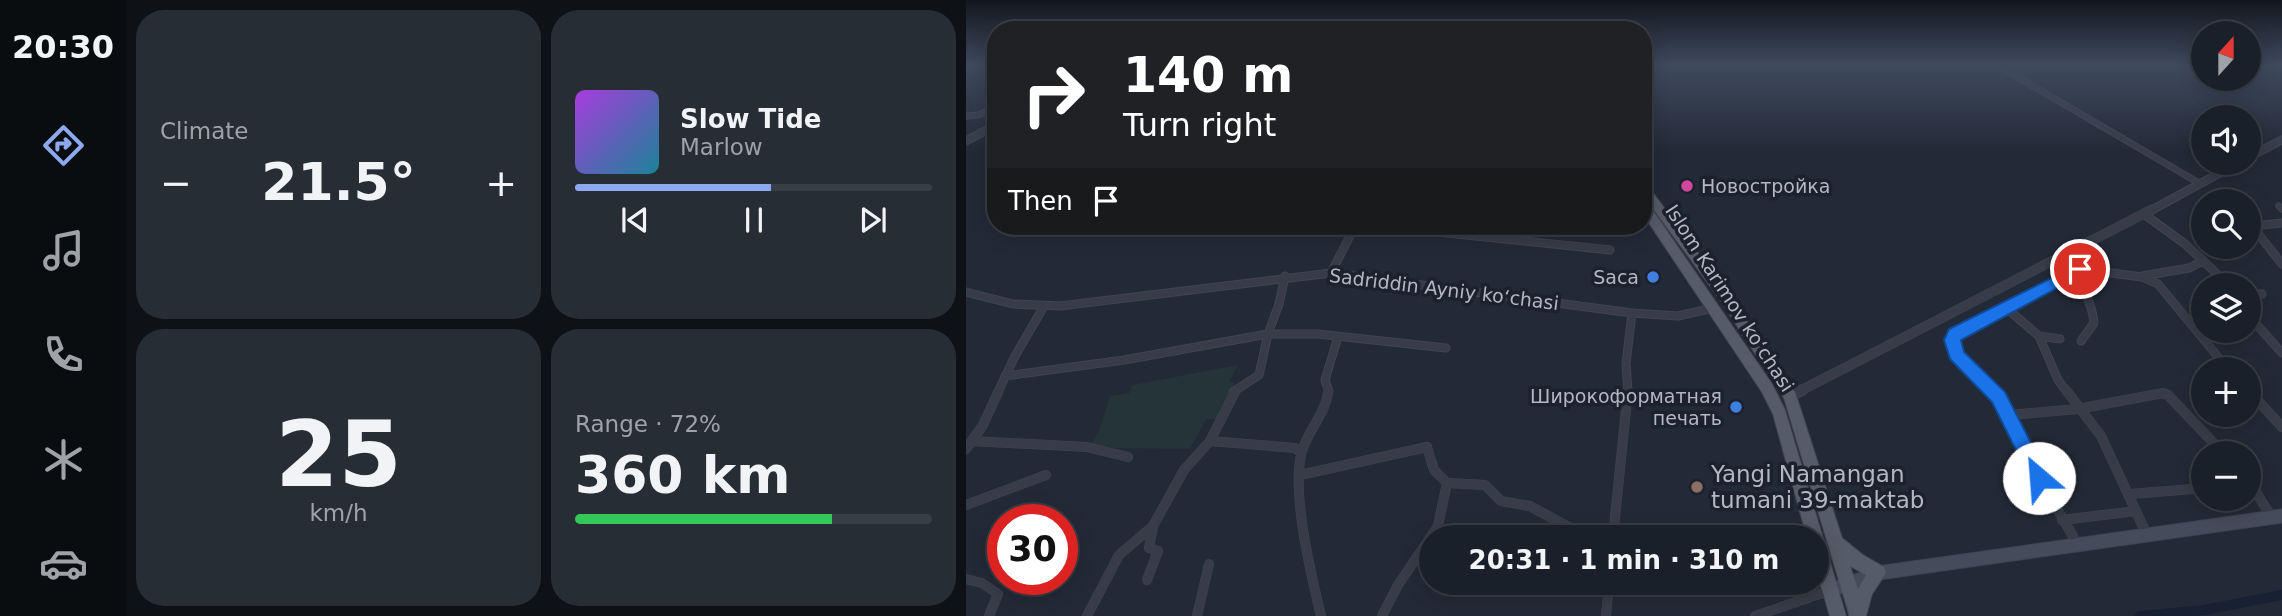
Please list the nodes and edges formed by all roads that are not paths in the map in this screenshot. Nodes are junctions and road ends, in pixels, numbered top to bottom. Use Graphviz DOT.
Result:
graph roads {
  1 [pos="2046,94"];
  2 [pos="987,111"];
  3 [pos="966,116"];
  4 [pos="987,130"];
  5 [pos="2282,140"];
  6 [pos="966,141"];
  7 [pos="2261,151"];
  8 [pos="2215,175"];
  9 [pos="2199,183"];
  10 [pos="1652,199"];
  11 [pos="2144,214"];
  12 [pos="1652,218"];
  13 [pos="2282,223"];
  14 [pos="2261,224"];
  15 [pos="1350,235"];
  16 [pos="1466,235"];
  17 [pos="2261,238"];
  18 [pos="1611,250"];
  19 [pos="2076,251"];
  20 [pos="2203,261"];
  21 [pos="2282,264"];
  22 [pos="2076,272"];
  23 [pos="1331,273"];
  24 [pos="2216,273"];
  25 [pos="1285,276"];
  26 [pos="2142,276"];
  27 [pos="966,292"];
  28 [pos="1715,307"];
  29 [pos="1043,308"];
  30 [pos="2006,308"];
  31 [pos="1632,313"];
  32 [pos="2261,330"];
  33 [pos="1268,334"];
  34 [pos="2039,336"];
  35 [pos="1338,337"];
  36 [pos="2060,339"];
  37 [pos="2081,341"];
  38 [pos="1446,348"];
  39 [pos="2282,354"];
  40 [pos="2219,357"];
  41 [pos="1005,376"];
  42 [pos="1790,396"];
  43 [pos="2261,404"];
  44 [pos="2078,410"];
  45 [pos="2010,415"];
  46 [pos="2282,426"];
  47 [pos="1210,440"];
  48 [pos="972,441"];
  49 [pos="2212,441"];
  50 [pos="966,449"];
  51 [pos="1301,453"];
  52 [pos="1128,457"];
  53 [pos="1046,475"];
  54 [pos="1300,475"];
  55 [pos="1447,484"];
  56 [pos="2191,489"];
  57 [pos="2130,495"];
  58 [pos="2261,497"];
  59 [pos="966,505"];
  60 [pos="2136,511"];
  61 [pos="2277,517"];
  62 [pos="2062,520"];
  63 [pos="1558,525"];
  64 [pos="1614,525"];
  65 [pos="1812,525"];
  66 [pos="1153,526"];
  67 [pos="2148,536"];
  68 [pos="1835,543"];
  69 [pos="2078,545"];
  70 [pos="1209,564"];
  71 [pos="1878,573"];
  72 [pos="966,579"];
  73 [pos="1147,580"];
  74 [pos="1829,583"];
  75 [pos="1848,584"];
  76 [pos="1831,590"];
  77 [pos="1608,595"];
  78 [pos="1858,615"];
  79 [pos="989,616"];
  80 [pos="1087,616"];
  81 [pos="1197,616"];
  82 [pos="1321,616"];
  83 [pos="1382,616"];
  84 [pos="1606,616"];
  85 [pos="1755,616"];
  86 [pos="1838,616"];
  1 -- 9 [label="street"];
  2 -- 3 [label="street"];
  4 -- 6 [label="street"];
  5 -- 7 [label="street"];
  8 -- 9 [label="street"];
  9 -- 11 [label="street"];
  10 -- 42 [label="main road, Islom Karimov koʻchasi"];
  11 -- 19 [label="street"];
  11 -- 20 [label="street"];
  12 -- 28 [label="main road, Islom Karimov koʻchasi"];
  13 -- 14 [label="street"];
  15 -- 23 [label="street"];
  16 -- 18 [label="street"];
  17 -- 21 [label="street"];
  19 -- 22 [label="street"];
  19 -- 42 [label="street"];
  20 -- 24 [label="street"];
  20 -- 26 [label="street"];
  22 -- 26 [label="street"];
  22 -- 30 [label="street"];
  22 -- 37 [label="street"];
  23 -- 25 [label="street, Sadriddin Ayniy koʻchasi"];
  23 -- 31 [label="street, Sadriddin Ayniy koʻchasi"];
  25 -- 29 [label="street, Sadriddin Ayniy koʻchasi"];
  25 -- 33 [label="street"];
  26 -- 40 [label="street"];
  27 -- 29 [label="street, Sadriddin Ayniy koʻchasi"];
  28 -- 31 [label="street, Sadriddin Ayniy koʻchasi"];
  28 -- 65 [label="main road, Islom Karimov koʻchasi"];
  29 -- 41 [label="street"];
  30 -- 34 [label="street"];
  30 -- 45 [label="street"];
  31 -- 64 [label="street"];
  32 -- 39 [label="street"];
  33 -- 35 [label="street"];
  33 -- 41 [label="street"];
  33 -- 47 [label="street"];
  34 -- 36 [label="street"];
  34 -- 44 [label="street"];
  35 -- 38 [label="street"];
  35 -- 51 [label="street"];
  41 -- 48 [label="street"];
  42 -- 68 [label="main road, Islom Karimov koʻchasi"];
  43 -- 46 [label="street"];
  44 -- 45 [label="street"];
  44 -- 49 [label="street"];
  44 -- 57 [label="street"];
  45 -- 62 [label="street"];
  47 -- 51 [label="street"];
  47 -- 66 [label="street"];
  48 -- 50 [label="street"];
  48 -- 52 [label="street"];
  51 -- 54 [label="street"];
  53 -- 59 [label="street"];
  54 -- 55 [label="street"];
  54 -- 82 [label="street"];
  55 -- 63 [label="street"];
  55 -- 83 [label="street"];
  56 -- 57 [label="street"];
  57 -- 60 [label="street"];
  58 -- 61 [label="street"];
  60 -- 62 [label="street"];
  60 -- 67 [label="street"];
  61 -- 67 [label="main road"];
  62 -- 69 [label="street"];
  66 -- 73 [label="street"];
  66 -- 80 [label="street"];
  67 -- 69 [label="main road"];
  68 -- 71 [label="main road"];
  68 -- 75 [label="main road, Islom Karimov koʻchasi"];
  69 -- 71 [label="main road"];
  70 -- 81 [label="street"];
  71 -- 75 [label="main road"];
  71 -- 78 [label="main road"];
  72 -- 79 [label="street"];
  74 -- 76 [label="main road, Islom Karimov koʻchasi"];
  75 -- 76 [label="main road"];
  75 -- 78 [label="main road, Islom Karimov koʻchasi"];
  76 -- 85 [label="street"];
  76 -- 86 [label="main road, Islom Karimov koʻchasi"];
  77 -- 84 [label="street"];
}
